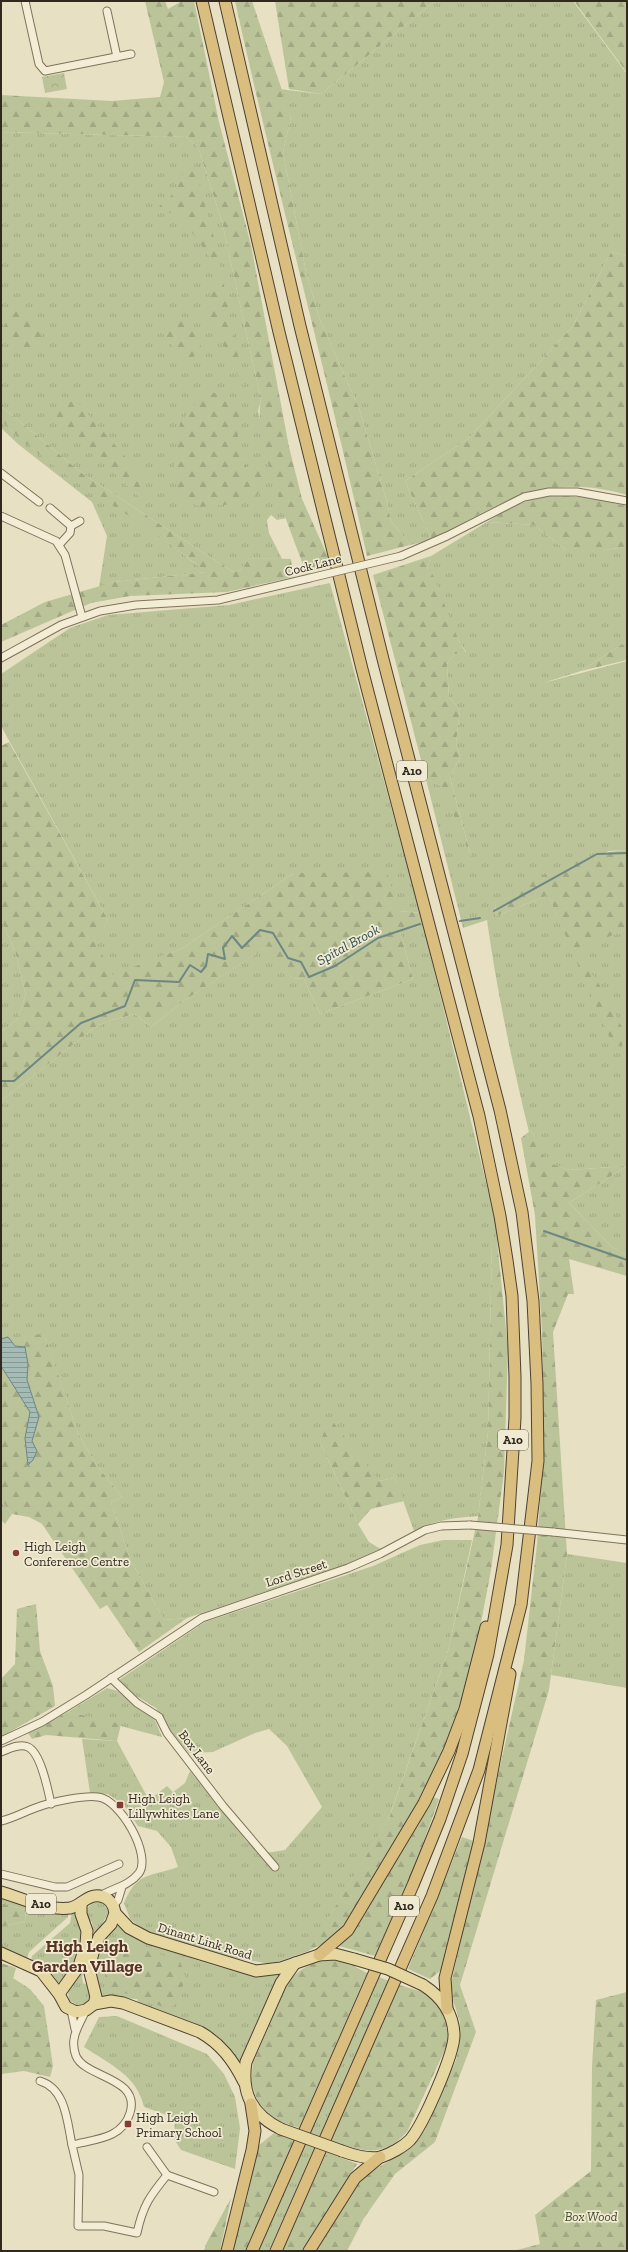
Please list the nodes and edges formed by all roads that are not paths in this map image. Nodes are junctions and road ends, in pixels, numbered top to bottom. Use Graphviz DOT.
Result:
graph roads {
  1 [pos="25,1"];
  2 [pos="202,1"];
  3 [pos="225,1"];
  4 [pos="107,12"];
  5 [pos="131,54"];
  6 [pos="117,57"];
  7 [pos="1,473"];
  8 [pos="627,501"];
  9 [pos="39,502"];
  10 [pos="50,508"];
  11 [pos="1,516"];
  12 [pos="80,521"];
  13 [pos="71,526"];
  14 [pos="59,545"];
  15 [pos="82,616"];
  16 [pos="1,658"];
  17 [pos="627,1540"];
  18 [pos="507,1545"];
  19 [pos="516,1626"];
  20 [pos="111,1678"];
  21 [pos="1,1740"];
  22 [pos="1,1752"];
  23 [pos="51,1804"];
  24 [pos="1,1821"];
  25 [pos="119,1864"];
  26 [pos="275,1867"];
  27 [pos="1,1874"];
  28 [pos="122,1887"];
  29 [pos="1,1892"];
  30 [pos="100,1896"];
  31 [pos="81,1904"];
  32 [pos="114,1909"];
  33 [pos="1,1953"];
  34 [pos="319,1955"];
  35 [pos="295,1963"];
  36 [pos="59,1994"];
  37 [pos="90,2007"];
  38 [pos="447,2009"];
  39 [pos="71,2010"];
  40 [pos="76,2029"];
  41 [pos="40,2081"];
  42 [pos="244,2082"];
  43 [pos="251,2104"];
  44 [pos="72,2145"];
  45 [pos="147,2147"];
  46 [pos="380,2157"];
  47 [pos="167,2175"];
  48 [pos="214,2192"];
  49 [pos="227,2251"];
  50 [pos="252,2251"];
  51 [pos="276,2251"];
  52 [pos="309,2251"];
  1 -- 6 [label="street"];
  2 -- 18 [label="highway, A10"];
  3 -- 19 [label="highway, A10"];
  4 -- 6 [label="street"];
  5 -- 6 [label="street"];
  7 -- 9 [label="street"];
  8 -- 15 [label="street, Cock Lane, bridge"];
  10 -- 13 [label="street"];
  11 -- 14 [label="street"];
  12 -- 13 [label="street"];
  13 -- 14 [label="street"];
  14 -- 15 [label="street"];
  15 -- 16 [label="street, Cock Lane"];
  17 -- 20 [label="street, Lord Street, bridge"];
  18 -- 34 [label="highway"];
  18 -- 50 [label="highway, A10"];
  19 -- 38 [label="highway"];
  19 -- 51 [label="highway, A10"];
  20 -- 21 [label="street, Lord Street"];
  20 -- 26 [label="street, Box Lane"];
  22 -- 23 [label="street"];
  23 -- 24 [label="street"];
  23 -- 28 [label="street"];
  25 -- 27 [label="street"];
  28 -- 30 [label="street"];
  28 -- 32 [label="street"];
  29 -- 31 [label="main road, A10"];
  30 -- 31 [label="main road"];
  30 -- 32 [label="main road, Dinant Link Road"];
  31 -- 36 [label="main road"];
  32 -- 35 [label="main road, Dinant Link Road"];
  32 -- 37 [label="main road"];
  33 -- 36 [label="main road"];
  34 -- 35 [label="main road, Dinant Link Road"];
  34 -- 38 [label="main road, Dinant Link Road, bridge"];
  35 -- 42 [label="main road"];
  36 -- 39 [label="main road"];
  37 -- 39 [label="main road"];
  37 -- 40 [label="street"];
  37 -- 42 [label="main road"];
  38 -- 46 [label="main road"];
  39 -- 40 [label="street"];
  40 -- 44 [label="street"];
  41 -- 44 [label="street"];
  42 -- 43 [label="main road"];
  43 -- 46 [label="main road, bridge"];
  43 -- 49 [label="highway"];
  44 -- 47 [label="street"];
  45 -- 47 [label="street"];
  46 -- 52 [label="highway"];
  47 -- 48 [label="street"];
}
